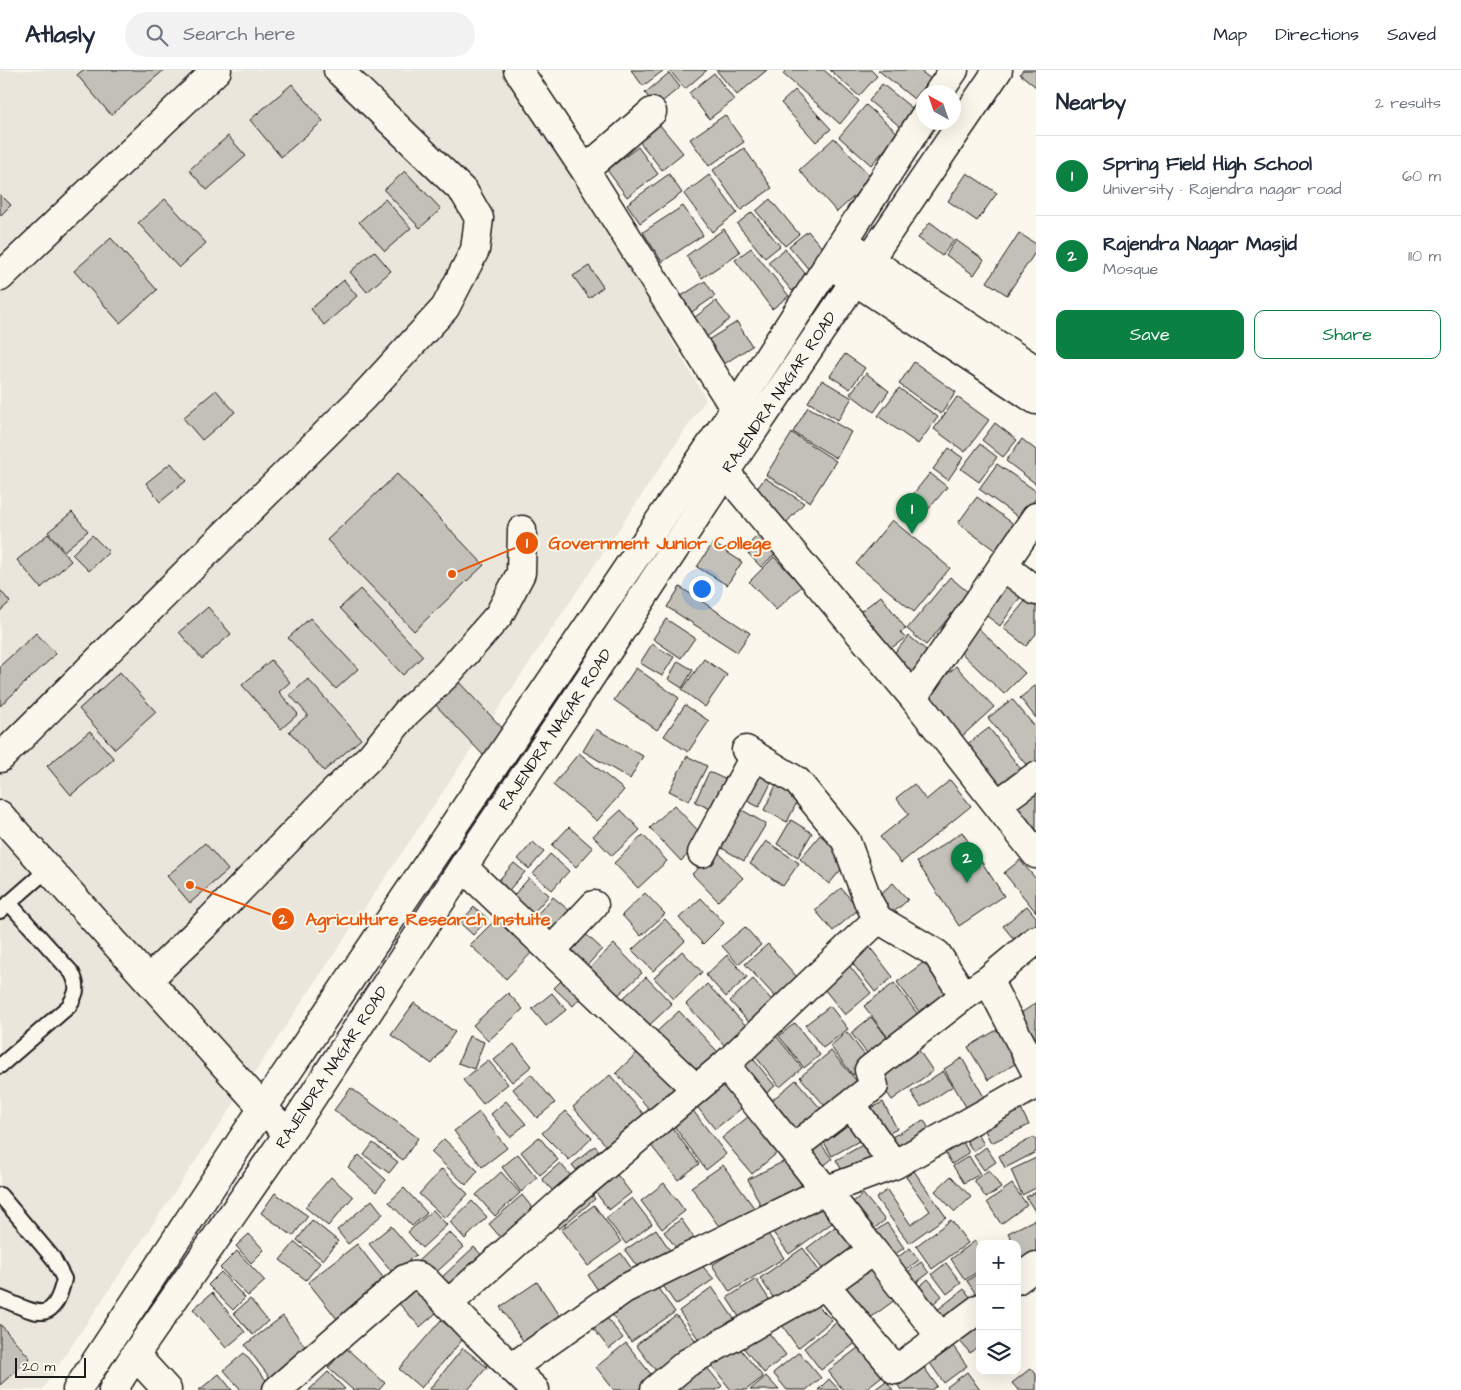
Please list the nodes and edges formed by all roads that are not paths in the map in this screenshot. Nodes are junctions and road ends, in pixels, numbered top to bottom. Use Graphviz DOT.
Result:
graph roads {
  1 [pos="217,70"];
  2 [pos="338,70"];
  3 [pos="518,70"];
  4 [pos="954,70"];
  5 [pos="998,70"];
  6 [pos="944,85"];
  7 [pos="652,112"];
  8 [pos="916,129"];
  9 [pos="585,170"];
  10 [pos="844,241"];
  11 [pos="828,264"];
  12 [pos="862,270"];
  13 [pos="0,278"];
  14 [pos="897,294"];
  15 [pos="1036,370"];
  16 [pos="1036,400"];
  17 [pos="735,409"];
  18 [pos="725,472"];
  19 [pos="1036,517"];
  20 [pos="522,530"];
  21 [pos="1003,566"];
  22 [pos="1036,591"];
  23 [pos="913,697"];
  24 [pos="0,758"];
  25 [pos="1036,776"];
  26 [pos="998,804"];
  27 [pos="0,815"];
  28 [pos="702,853"];
  29 [pos="1036,854"];
  30 [pos="463,867"];
  31 [pos="48,869"];
  32 [pos="594,904"];
  33 [pos="4,907"];
  34 [pos="878,919"];
  35 [pos="1036,940"];
  36 [pos="551,951"];
  37 [pos="149,979"];
  38 [pos="988,980"];
  39 [pos="964,996"];
  40 [pos="725,1064"];
  41 [pos="0,1066"];
  42 [pos="1036,1072"];
  43 [pos="1036,1084"];
  44 [pos="696,1089"];
  45 [pos="851,1104"];
  46 [pos="263,1108"];
  47 [pos="288,1134"];
  48 [pos="793,1148"];
  49 [pos="894,1165"];
  50 [pos="824,1191"];
  51 [pos="0,1195"];
  52 [pos="872,1251"];
  53 [pos="1036,1266"];
  54 [pos="1021,1277"];
  55 [pos="826,1285"];
  56 [pos="0,1298"];
  57 [pos="448,1304"];
  58 [pos="976,1311"];
  59 [pos="941,1337"];
  60 [pos="135,1356"];
  61 [pos="511,1368"];
  62 [pos="76,1390"];
  63 [pos="113,1390"];
  64 [pos="167,1390"];
  65 [pos="277,1390"];
  66 [pos="535,1390"];
  67 [pos="655,1390"];
  1 -- 13 [label="street"];
  2 -- 24 [label="street"];
  3 -- 9 [label="street"];
  4 -- 6 [label="street"];
  5 -- 12 [label="street, RAJENDRA NAGAR ROAD"];
  7 -- 9 [label="street"];
  8 -- 10 [label="street, RAJENDRA NAGAR ROAD"];
  9 -- 17 [label="street"];
  10 -- 11 [label="street, RAJENDRA NAGAR ROAD"];
  10 -- 12 [label="street"];
  11 -- 12 [label="street"];
  11 -- 17 [label="street, RAJENDRA NAGAR ROAD"];
  12 -- 14 [label="street"];
  12 -- 18 [label="street, RAJENDRA NAGAR ROAD"];
  14 -- 15 [label="street"];
  14 -- 16 [label="street"];
  17 -- 46 [label="street, RAJENDRA NAGAR ROAD"];
  18 -- 23 [label="street"];
  18 -- 30 [label="street, RAJENDRA NAGAR ROAD"];
  19 -- 21 [label="street"];
  20 -- 37 [label="street"];
  21 -- 22 [label="street"];
  21 -- 23 [label="street"];
  23 -- 26 [label="street"];
  25 -- 26 [label="street"];
  26 -- 29 [label="street"];
  27 -- 31 [label="street"];
  28 -- 34 [label="street"];
  30 -- 36 [label="street"];
  30 -- 47 [label="street, RAJENDRA NAGAR ROAD"];
  31 -- 33 [label="lane"];
  31 -- 37 [label="street"];
  32 -- 36 [label="street"];
  33 -- 41 [label="lane"];
  34 -- 39 [label="street"];
  34 -- 40 [label="street"];
  35 -- 38 [label="street"];
  36 -- 44 [label="street"];
  37 -- 46 [label="street"];
  38 -- 39 [label="street"];
  38 -- 42 [label="street"];
  39 -- 45 [label="street"];
  40 -- 44 [label="street"];
  40 -- 48 [label="street"];
  43 -- 49 [label="street"];
  44 -- 57 [label="street"];
  45 -- 48 [label="street"];
  45 -- 49 [label="street"];
  46 -- 47 [label="street"];
  46 -- 62 [label="street, RAJENDRA NAGAR ROAD"];
  47 -- 60 [label="street, RAJENDRA NAGAR ROAD"];
  48 -- 50 [label="street"];
  49 -- 50 [label="street"];
  50 -- 52 [label="street"];
  50 -- 61 [label="street"];
  51 -- 56 [label="lane"];
  52 -- 55 [label="street"];
  52 -- 59 [label="street"];
  53 -- 54 [label="street"];
  55 -- 59 [label="street"];
  55 -- 67 [label="street"];
  57 -- 61 [label="street"];
  57 -- 65 [label="street"];
  58 -- 59 [label="street"];
  60 -- 63 [label="street, RAJENDRA NAGAR ROAD"];
  60 -- 64 [label="street"];
  61 -- 66 [label="street"];
}
